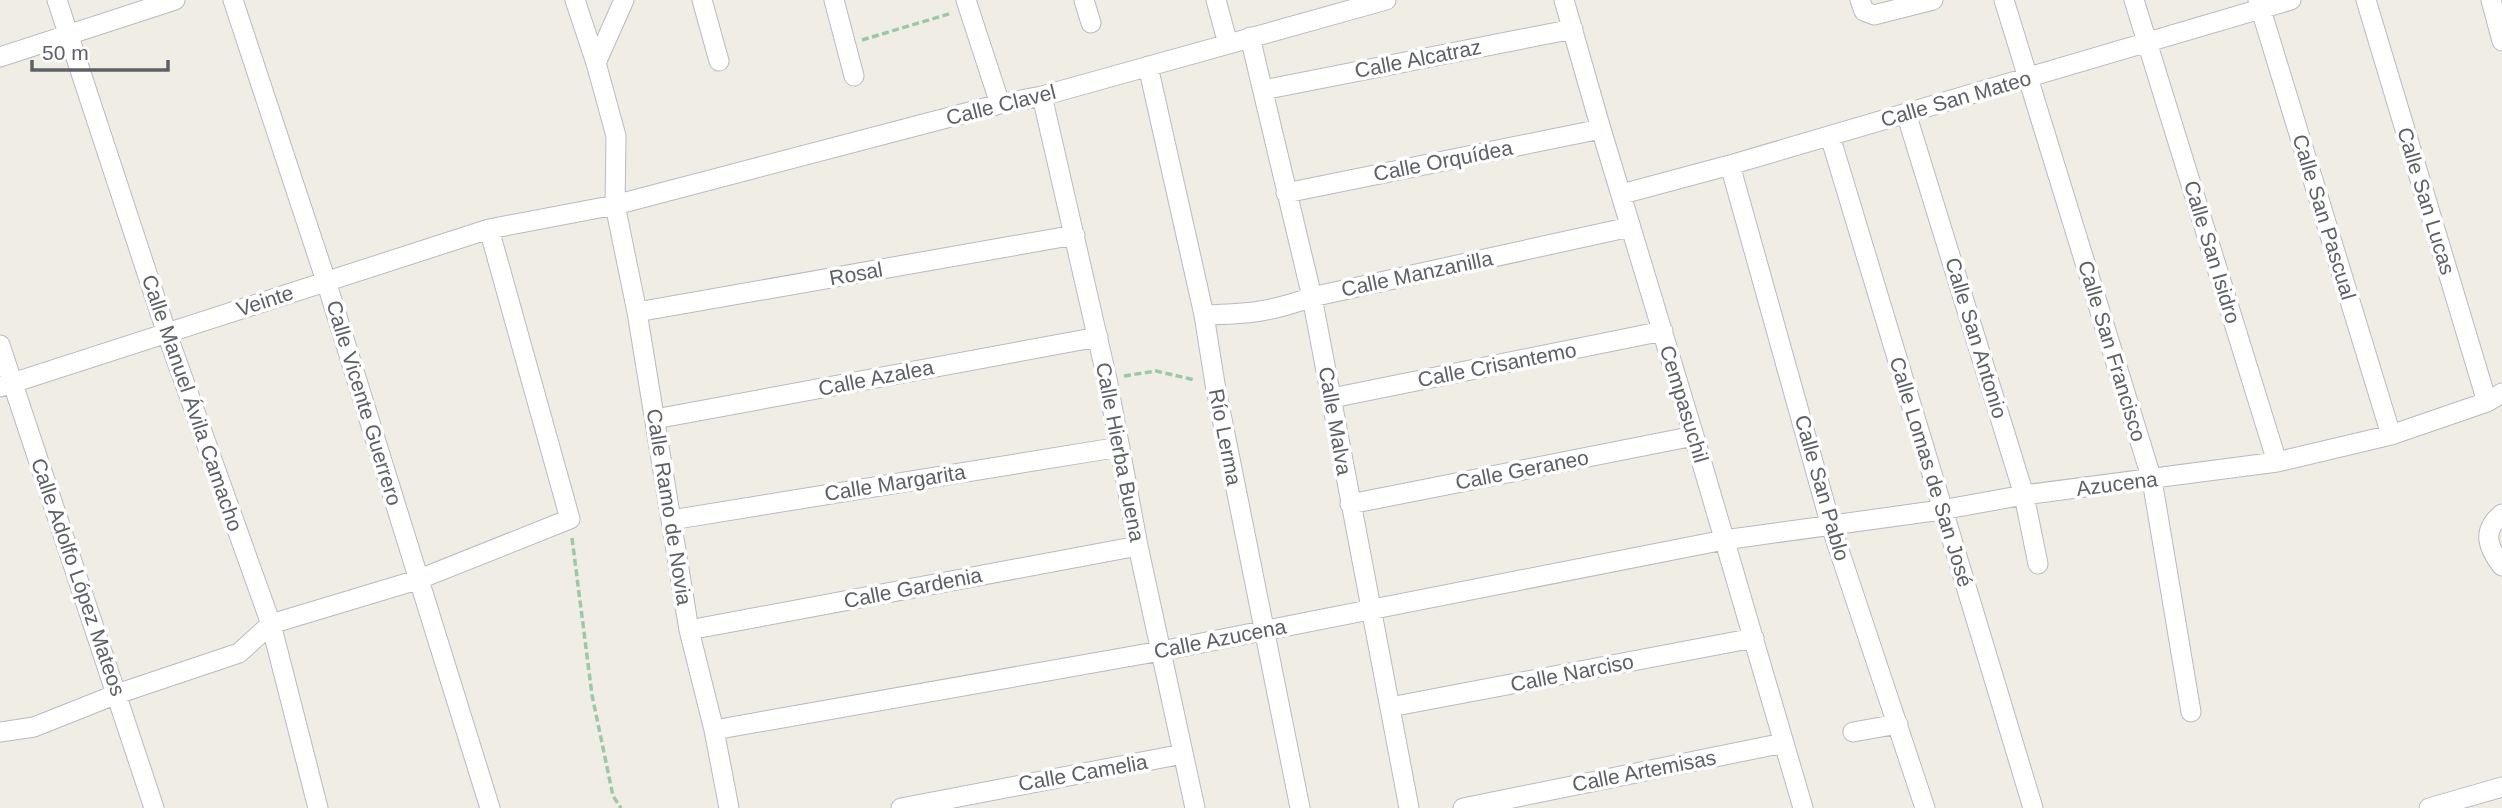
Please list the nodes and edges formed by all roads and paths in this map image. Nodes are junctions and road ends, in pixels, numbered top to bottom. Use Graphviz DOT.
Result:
graph roads {
  1 [pos="57,0"];
  2 [pos="175,0"];
  3 [pos="233,0"];
  4 [pos="575,0"];
  5 [pos="624,0"];
  6 [pos="702,0"];
  7 [pos="834,0"];
  8 [pos="1084,0"];
  9 [pos="1216,0"];
  10 [pos="1386,0"];
  11 [pos="1564,0"];
  12 [pos="1860,0"];
  13 [pos="1933,0"];
  14 [pos="2004,0"];
  15 [pos="2133,0"];
  16 [pos="2291,0"];
  17 [pos="2365,0"];
  18 [pos="2491,0"];
  19 [pos="967,4"];
  20 [pos="2259,5"];
  21 [pos="1091,23"];
  22 [pos="1573,29"];
  23 [pos="69,34"];
  24 [pos="1250,37"];
  25 [pos="2502,41"];
  26 [pos="2147,42"];
  27 [pos="846,44"];
  28 [pos="1227,44"];
  29 [pos="0,57"];
  30 [pos="719,61"];
  31 [pos="596,63"];
  32 [pos="1148,66"];
  33 [pos="854,76"];
  34 [pos="2028,78"];
  35 [pos="1263,90"];
  36 [pos="1042,96"];
  37 [pos="1000,104"];
  38 [pos="1906,113"];
  39 [pos="1601,129"];
  40 [pos="1830,136"];
  41 [pos="1730,165"];
  42 [pos="1286,193"];
  43 [pos="1622,194"];
  44 [pos="615,205"];
  45 [pos="1630,227"];
  46 [pos="489,229"];
  47 [pos="1075,235"];
  48 [pos="327,281"];
  49 [pos="1312,297"];
  50 [pos="637,312"];
  51 [pos="1205,315"];
  52 [pos="1663,331"];
  53 [pos="167,334"];
  54 [pos="1098,337"];
  55 [pos="0,345"];
  56 [pos="1107,379"];
  57 [pos="1215,384"];
  58 [pos="6,385"];
  59 [pos="2495,397"];
  60 [pos="1332,398"];
  61 [pos="654,419"];
  62 [pos="2391,435"];
  63 [pos="1694,436"];
  64 [pos="1120,447"];
  65 [pos="2277,462"];
  66 [pos="2152,480"];
  67 [pos="2024,495"];
  68 [pos="1350,504"];
  69 [pos="1941,510"];
  70 [pos="2502,514"];
  71 [pos="570,519"];
  72 [pos="671,520"];
  73 [pos="1831,526"];
  74 [pos="1724,540"];
  75 [pos="1138,546"];
  76 [pos="2038,564"];
  77 [pos="2502,566"];
  78 [pos="417,580"];
  79 [pos="1373,608"];
  80 [pos="271,624"];
  81 [pos="689,631"];
  82 [pos="1263,632"];
  83 [pos="1754,638"];
  84 [pos="1161,651"];
  85 [pos="117,694"];
  86 [pos="1390,707"];
  87 [pos="2191,712"];
  88 [pos="1898,724"];
  89 [pos="714,730"];
  90 [pos="0,732"];
  91 [pos="1853,732"];
  92 [pos="1784,743"];
  93 [pos="1183,754"];
  94 [pos="2502,787"];
  95 [pos="154,808"];
  96 [pos="318,808"];
  97 [pos="490,808"];
  98 [pos="621,808"];
  99 [pos="729,808"];
  100 [pos="901,808"];
  101 [pos="1195,808"];
  102 [pos="1300,808"];
  103 [pos="1409,808"];
  104 [pos="1463,808"];
  105 [pos="1803,808"];
  106 [pos="1925,808"];
  107 [pos="2033,808"];
  108 [pos="2429,808"];
  1 -- 23 [label="street, Calle Manuel Ávila Camacho"];
  2 -- 23 [label="street"];
  3 -- 48 [label="street, Calle Vicente Guerrero"];
  4 -- 31 [label="street, Calle Ramo de Novia"];
  5 -- 31 [label="street"];
  6 -- 30 [label="street"];
  7 -- 27 [label="street"];
  8 -- 21 [label="street"];
  9 -- 28 [label="street"];
  10 -- 24 [label="street, Calle Clavel"];
  11 -- 22 [label="street, Cempasuchil"];
  12 -- 13 [label="street"];
  14 -- 34 [label="street, Calle San Francisco"];
  15 -- 26 [label="street, Calle San Isidro"];
  16 -- 20 [label="street, Calle San Mateo"];
  17 -- 59 [label="street, Calle San Lucas"];
  18 -- 25 [label="street"];
  19 -- 27 [label="path"];
  19 -- 37 [label="street"];
  20 -- 26 [label="street, Calle San Mateo"];
  20 -- 62 [label="street, Calle San Pascual"];
  22 -- 35 [label="street, Calle Alcatraz"];
  22 -- 39 [label="street, Cempasuchil"];
  23 -- 29 [label="street"];
  23 -- 53 [label="street, Calle Manuel Ávila Camacho"];
  24 -- 28 [label="street, Calle Clavel"];
  24 -- 35 [label="street, Calle Malva"];
  26 -- 34 [label="street, Calle San Mateo"];
  26 -- 65 [label="street, Calle San Isidro"];
  27 -- 33 [label="street"];
  28 -- 32 [label="street, Calle Clavel"];
  31 -- 44 [label="street, Calle Ramo de Novia"];
  32 -- 36 [label="street, Calle Clavel"];
  32 -- 51 [label="street, Río Lerma"];
  34 -- 38 [label="street, Calle San Mateo"];
  34 -- 66 [label="street, Calle San Francisco"];
  35 -- 42 [label="street, Calle Malva"];
  36 -- 37 [label="street, Calle Clavel"];
  36 -- 47 [label="street, Calle Hierba Buena"];
  37 -- 44 [label="street, Calle Clavel"];
  38 -- 40 [label="street, Calle San Mateo"];
  38 -- 67 [label="street, Calle San Antonio"];
  39 -- 42 [label="street, Calle Orquídea"];
  39 -- 43 [label="street, Cempasuchil"];
  40 -- 41 [label="street, Calle San Mateo"];
  40 -- 69 [label="street, Calle Lomas de San José"];
  41 -- 43 [label="street, Calle San Mateo"];
  41 -- 73 [label="street, Calle San Pablo"];
  42 -- 49 [label="street, Calle Malva"];
  43 -- 45 [label="street, Cempasuchil"];
  44 -- 46 [label="street, Veinte"];
  44 -- 50 [label="street, Calle Ramo de Novia"];
  45 -- 49 [label="street, Calle Manzanilla"];
  45 -- 52 [label="street, Cempasuchil"];
  46 -- 48 [label="street, Veinte"];
  46 -- 71 [label="street"];
  47 -- 50 [label="street, Rosal"];
  47 -- 54 [label="street, Calle Hierba Buena"];
  48 -- 53 [label="street, Veinte"];
  48 -- 78 [label="street, Calle Vicente Guerrero"];
  49 -- 51 [label="street, Calle Manzanilla"];
  49 -- 60 [label="street, Calle Malva"];
  50 -- 61 [label="street, Calle Ramo de Novia"];
  51 -- 57 [label="street, Río Lerma"];
  52 -- 60 [label="street, Calle Crisantemo"];
  52 -- 63 [label="street, Cempasuchil"];
  53 -- 58 [label="street, Veinte"];
  53 -- 80 [label="street, Calle Manuel Ávila Camacho"];
  54 -- 56 [label="street, Calle Hierba Buena"];
  54 -- 61 [label="street, Calle Azalea"];
  55 -- 58 [label="street, Calle Adolfo López Mateos"];
  56 -- 57 [label="path"];
  56 -- 64 [label="street, Calle Hierba Buena"];
  57 -- 82 [label="street, Río Lerma"];
  58 -- 85 [label="street, Calle Adolfo López Mateos"];
  59 -- 62 [label="street, Azucena"];
  60 -- 68 [label="street, Calle Malva"];
  61 -- 72 [label="street, Calle Ramo de Novia"];
  62 -- 65 [label="street, Azucena"];
  63 -- 68 [label="street, Calle Geraneo"];
  63 -- 74 [label="street, Cempasuchil"];
  64 -- 72 [label="street, Calle Margarita"];
  64 -- 75 [label="street, Calle Hierba Buena"];
  65 -- 66 [label="street, Azucena"];
  66 -- 67 [label="street, Azucena"];
  66 -- 87 [label="street, Calle San Francisco"];
  67 -- 69 [label="street, Azucena"];
  67 -- 76 [label="street, Calle San Antonio"];
  68 -- 79 [label="street, Calle Malva"];
  69 -- 73 [label="street, Azucena"];
  69 -- 107 [label="street, Calle Lomas de San José"];
  70 -- 77 [label="street"];
  71 -- 78 [label="street"];
  71 -- 98 [label="path"];
  72 -- 81 [label="street, Calle Ramo de Novia"];
  73 -- 74 [label="street, Azucena"];
  73 -- 88 [label="street, Calle San Pablo"];
  74 -- 79 [label="street, Calle Azucena"];
  74 -- 83 [label="street, Cempasuchil"];
  75 -- 81 [label="street, Calle Gardenia"];
  75 -- 84 [label="street, Calle Hierba Buena"];
  78 -- 80 [label="street"];
  78 -- 97 [label="street, Calle Vicente Guerrero"];
  79 -- 82 [label="street, Calle Azucena"];
  79 -- 86 [label="street, Calle Malva"];
  80 -- 85 [label="street"];
  80 -- 96 [label="street, Calle Manuel Ávila Camacho"];
  81 -- 89 [label="street, Calle Ramo de Novia"];
  82 -- 84 [label="street, Calle Azucena"];
  82 -- 102 [label="street, Río Lerma"];
  83 -- 86 [label="street, Calle Narciso"];
  83 -- 92 [label="street, Cempasuchil"];
  84 -- 89 [label="street, Calle Azucena"];
  84 -- 93 [label="street, Calle Hierba Buena"];
  85 -- 90 [label="street"];
  85 -- 95 [label="street, Calle Adolfo López Mateos"];
  86 -- 103 [label="street, Calle Malva"];
  88 -- 91 [label="street"];
  88 -- 106 [label="street, Calle San Pablo"];
  89 -- 99 [label="street, Calle Ramo de Novia"];
  92 -- 104 [label="street, Calle Artemisas"];
  92 -- 105 [label="street, Cempasuchil"];
  93 -- 100 [label="street, Calle Camelia"];
  93 -- 101 [label="street, Calle Hierba Buena"];
  94 -- 108 [label="street"];
}
